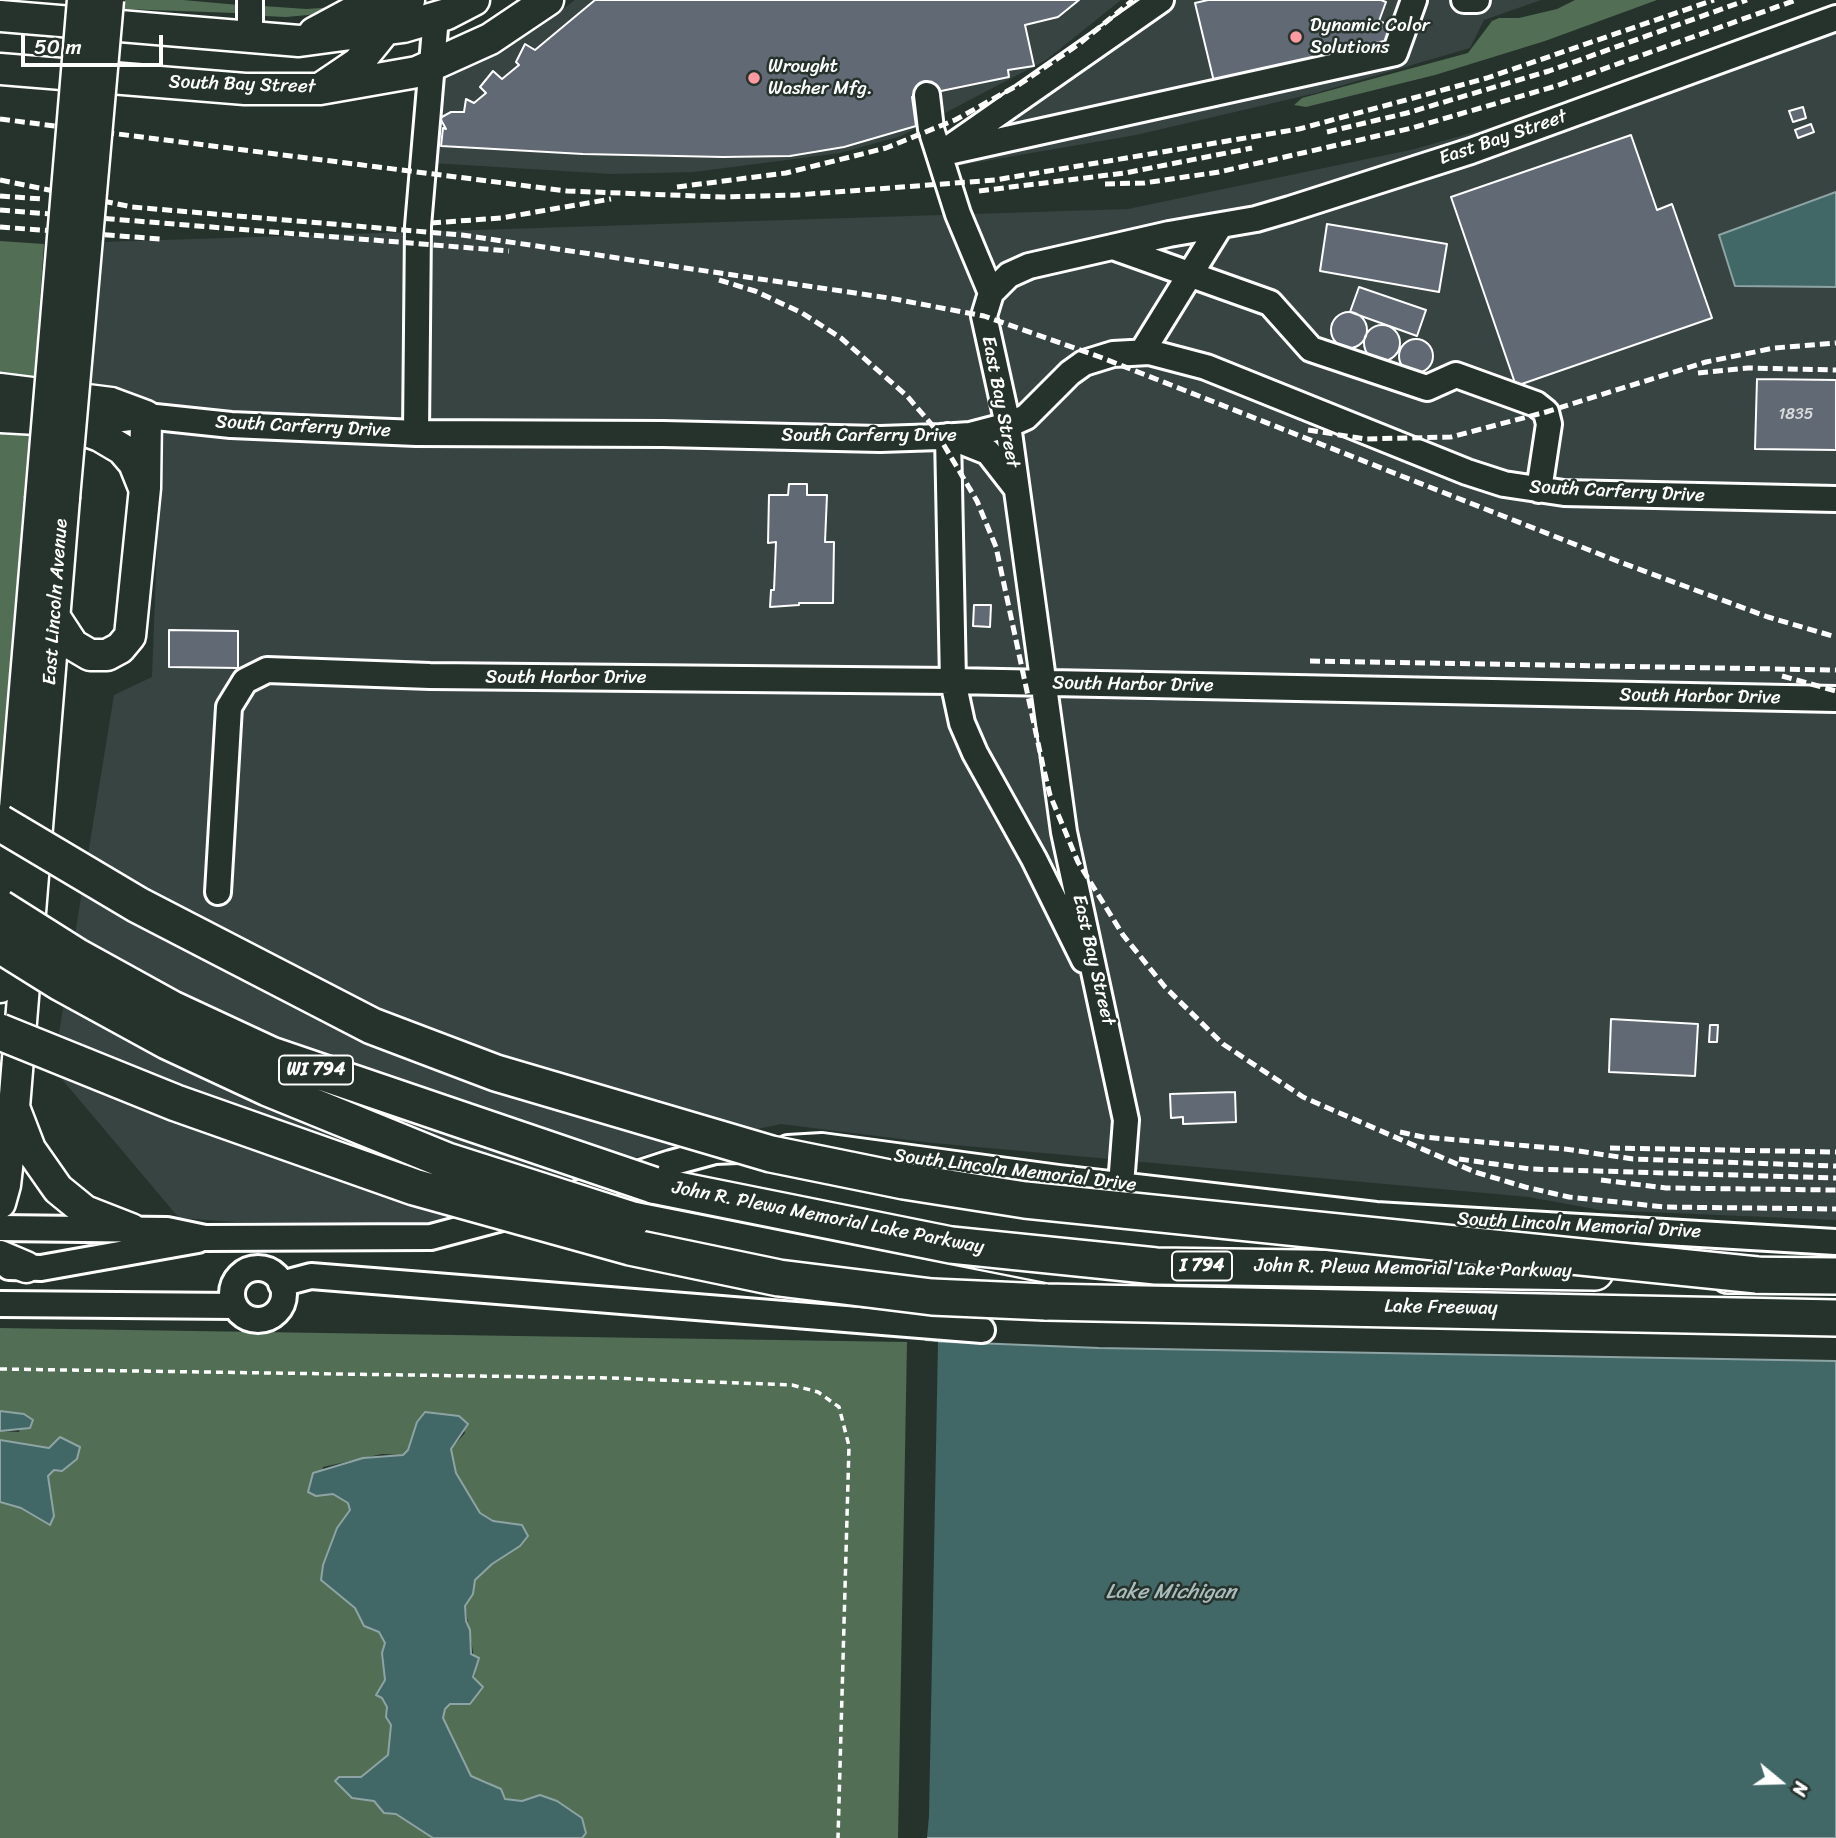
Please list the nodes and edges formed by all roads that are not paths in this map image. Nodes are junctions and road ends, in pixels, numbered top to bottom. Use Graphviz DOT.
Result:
graph roads {
  1 [pos="83,0"];
  2 [pos="108,0"];
  3 [pos="250,0"];
  4 [pos="375,0"];
  5 [pos="409,0"];
  6 [pos="474,0"];
  7 [pos="548,0"];
  8 [pos="1161,0"];
  9 [pos="1414,0"];
  10 [pos="1464,0"];
  11 [pos="1477,0"];
  12 [pos="0,16"];
  13 [pos="436,17"];
  14 [pos="1836,18"];
  15 [pos="388,30"];
  16 [pos="250,37"];
  17 [pos="299,41"];
  18 [pos="431,66"];
  19 [pos="0,69"];
  20 [pos="320,89"];
  21 [pos="926,95"];
  22 [pos="939,154"];
  23 [pos="1220,226"];
  24 [pos="1112,247"];
  25 [pos="1188,274"];
  26 [pos="991,293"];
  27 [pos="1142,352"];
  28 [pos="0,389"];
  29 [pos="146,415"];
  30 [pos="0,417"];
  31 [pos="56,420"];
  32 [pos="1008,425"];
  33 [pos="416,433"];
  34 [pos="948,436"];
  35 [pos="145,488"];
  36 [pos="1016,488"];
  37 [pos="1539,490"];
  38 [pos="52,499"];
  39 [pos="1836,499"];
  40 [pos="56,619"];
  41 [pos="953,681"];
  42 [pos="1041,683"];
  43 [pos="1836,699"];
  44 [pos="0,823"];
  45 [pos="218,892"];
  46 [pos="0,908"];
  47 [pos="0,945"];
  48 [pos="0,988"];
  49 [pos="1103,999"];
  50 [pos="0,1032"];
  51 [pos="14,1107"];
  52 [pos="653,1185"];
  53 [pos="1121,1185"];
  54 [pos="0,1203"];
  55 [pos="632,1220"];
  56 [pos="0,1228"];
  57 [pos="131,1229"];
  58 [pos="205,1238"];
  59 [pos="264,1238"];
  60 [pos="1836,1242"];
  61 [pos="9,1263"];
  62 [pos="261,1268"];
  63 [pos="1757,1275"];
  64 [pos="1836,1276"];
  65 [pos="281,1284"];
  66 [pos="1045,1302"];
  67 [pos="0,1304"];
  68 [pos="235,1306"];
  69 [pos="1836,1318"];
  70 [pos="982,1330"];
  1 -- 38 [label="main road, East Lincoln Avenue, bridge"];
  2 -- 38 [label="main road, East Lincoln Avenue, bridge"];
  3 -- 16 [label="street"];
  4 -- 17 [label="main road"];
  5 -- 15 [label="main road"];
  6 -- 13 [label="main road"];
  7 -- 18 [label="main road, South Bay Street"];
  8 -- 22 [label="street"];
  9 -- 22 [label="street"];
  10 -- 11 [label="street"];
  12 -- 16 [label="main road"];
  13 -- 15 [label="main road"];
  13 -- 18 [label="street"];
  14 -- 23 [label="street, East Bay Street"];
  15 -- 17 [label="main road"];
  15 -- 20 [label="main road"];
  16 -- 17 [label="main road"];
  18 -- 20 [label="main road, South Bay Street"];
  18 -- 33 [label="street"];
  19 -- 20 [label="main road, South Bay Street"];
  21 -- 22 [label="street"];
  22 -- 26 [label="street"];
  23 -- 24 [label="street, East Bay Street"];
  23 -- 25 [label="street"];
  24 -- 25 [label="street"];
  24 -- 26 [label="street, East Bay Street"];
  25 -- 27 [label="street"];
  25 -- 37 [label="street"];
  26 -- 32 [label="street, East Bay Street"];
  27 -- 32 [label="street, South Carferry Drive"];
  27 -- 37 [label="street, South Carferry Drive"];
  28 -- 29 [label="main road, South Carferry Drive"];
  29 -- 31 [label="street, South Carferry Drive"];
  29 -- 33 [label="street, South Carferry Drive"];
  29 -- 35 [label="main road"];
  30 -- 31 [label="main road, South Carferry Drive"];
  31 -- 35 [label="main road"];
  32 -- 34 [label="street, South Carferry Drive"];
  32 -- 36 [label="street, East Bay Street"];
  33 -- 34 [label="street, South Carferry Drive"];
  34 -- 36 [label="street"];
  34 -- 41 [label="street"];
  35 -- 40 [label="main road"];
  36 -- 42 [label="street, East Bay Street"];
  37 -- 39 [label="street, South Carferry Drive"];
  38 -- 40 [label="main road, East Lincoln Avenue"];
  38 -- 48 [label="main road, East Lincoln Avenue"];
  40 -- 51 [label="main road, East Lincoln Avenue"];
  41 -- 42 [label="street, South Harbor Drive"];
  41 -- 45 [label="street, South Harbor Drive"];
  41 -- 49 [label="street"];
  42 -- 43 [label="street, South Harbor Drive"];
  42 -- 49 [label="street, East Bay Street"];
  44 -- 63 [label="highway, bridge"];
  46 -- 52 [label="highway, John R. Plewa Memorial Lake Parkway / WI 794, bridge"];
  47 -- 55 [label="highway, John R. Plewa Memorial Lake Parkway / WI 794, bridge"];
  49 -- 53 [label="street, East Bay Street"];
  50 -- 66 [label="highway, bridge"];
  51 -- 54 [label="main road, East Lincoln Avenue"];
  51 -- 57 [label="main road"];
  52 -- 63 [label="highway, John R. Plewa Memorial Lake Parkway / I 794, bridge"];
  53 -- 59 [label="street, South Lincoln Memorial Drive"];
  53 -- 60 [label="street, South Lincoln Memorial Drive"];
  55 -- 66 [label="highway, John R. Plewa Memorial Lake Parkway / I 794, bridge"];
  56 -- 57 [label="street, South Lincoln Memorial Drive"];
  57 -- 58 [label="street, South Lincoln Memorial Drive"];
  58 -- 59 [label="street, South Lincoln Memorial Drive"];
  58 -- 61 [label="street, South Lincoln Memorial Drive"];
  59 -- 62 [label="street"];
  62 -- 65 [label="street"];
  62 -- 68 [label="street"];
  63 -- 64 [label="highway, I 794"];
  65 -- 68 [label="street"];
  65 -- 70 [label="street"];
  66 -- 69 [label="highway, Lake Freeway / I 794"];
  67 -- 68 [label="street"];
}
